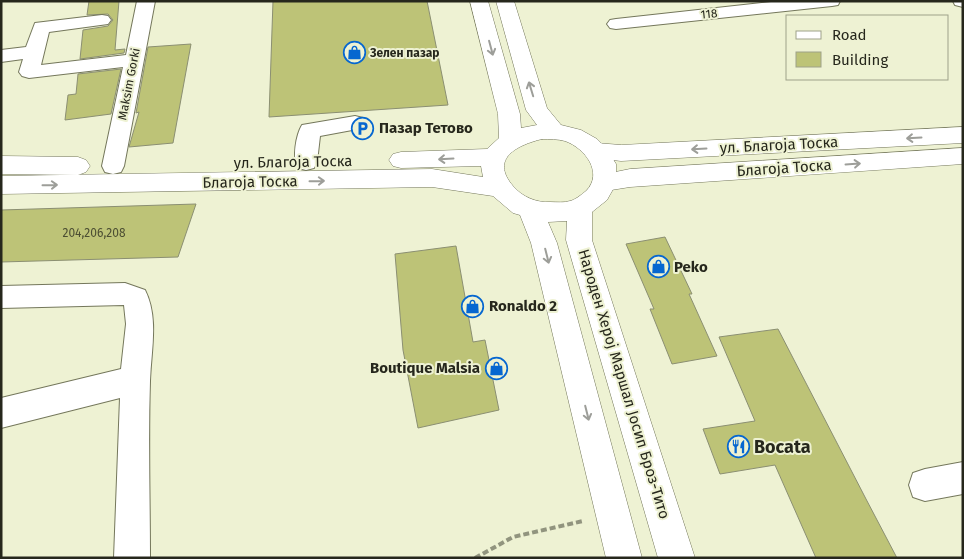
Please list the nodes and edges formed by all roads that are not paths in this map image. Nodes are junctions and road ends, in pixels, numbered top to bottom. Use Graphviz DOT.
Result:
graph roads {
  1 [pos="146,1"];
  2 [pos="478,1"];
  3 [pos="505,1"];
  4 [pos="832,1"];
  5 [pos="102,20"];
  6 [pos="616,24"];
  7 [pos="36,51"];
  8 [pos="1,56"];
  9 [pos="134,60"];
  10 [pos="355,123"];
  11 [pos="554,131"];
  12 [pos="963,135"];
  13 [pos="502,148"];
  14 [pos="596,151"];
  15 [pos="963,156"];
  16 [pos="306,162"];
  17 [pos="1,165"];
  18 [pos="113,166"];
  19 [pos="605,182"];
  20 [pos="1,185"];
  21 [pos="499,188"];
  22 [pos="580,208"];
  23 [pos="531,210"];
  24 [pos="1,297"];
  25 [pos="135,380"];
  26 [pos="1,413"];
  27 [pos="963,478"];
  28 [pos="925,484"];
  29 [pos="132,558"];
  30 [pos="624,558"];
  31 [pos="677,558"];
  1 -- 9 [label="street, Maksim Gorki"];
  2 -- 13 [label="main road, one-way"];
  11 -- 3 [label="main road, one-way"];
  4 -- 6 [label="street, 118"];
  5 -- 7 [label="street"];
  7 -- 8 [label="street"];
  7 -- 9 [label="street"];
  9 -- 18 [label="street, Maksim Gorki"];
  10 -- 16 [label="street"];
  11 -- 13 [label="main road"];
  11 -- 14 [label="main road"];
  12 -- 14 [label="main road, ул. Благоја Тоска, one-way"];
  13 -- 16 [label="main road, ул. Благоја Тоска, one-way"];
  13 -- 21 [label="main road"];
  14 -- 19 [label="main road"];
  19 -- 15 [label="main road, Благоја Тоска, one-way"];
  16 -- 18 [label="main road, ул. Благоја Тоска"];
  17 -- 18 [label="main road, ул. Благоја Тоска"];
  19 -- 22 [label="main road"];
  20 -- 21 [label="main road, Благоја Тоска, one-way"];
  21 -- 23 [label="main road"];
  22 -- 23 [label="main road"];
  22 -- 31 [label="main road, Народен Херој Маршал Јосип Броз-Тито"];
  23 -- 30 [label="main road, one-way"];
  24 -- 25 [label="street"];
  25 -- 26 [label="street"];
  25 -- 29 [label="street"];
  27 -- 28 [label="street"];
}
